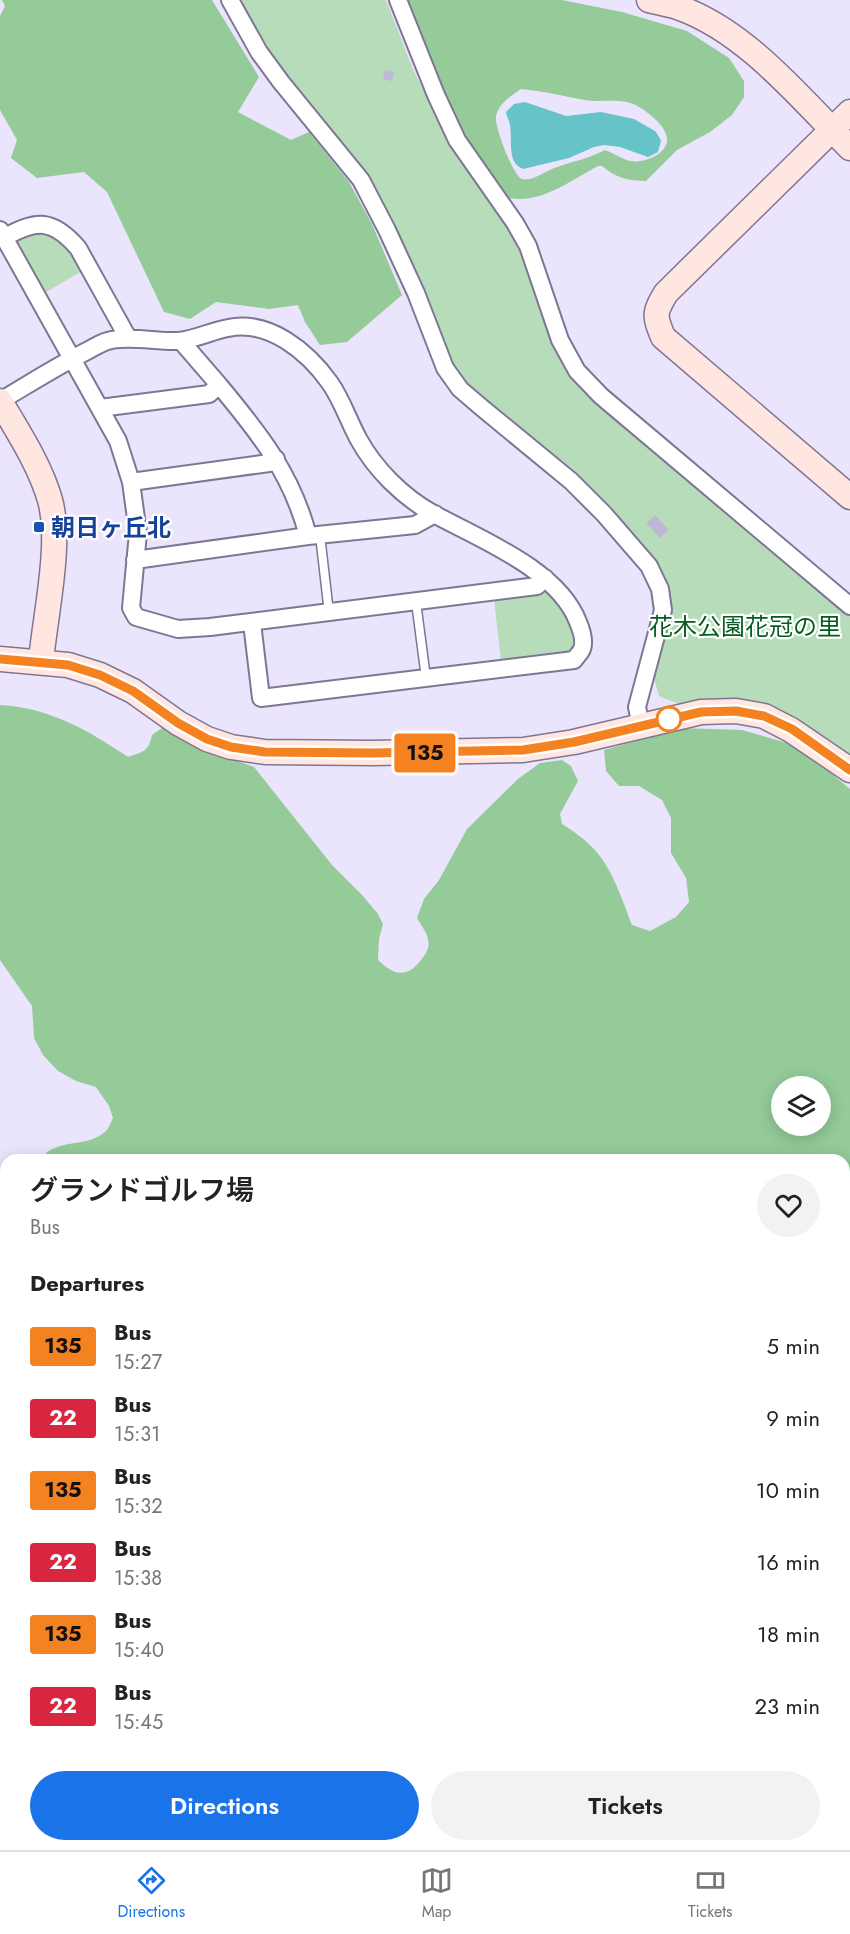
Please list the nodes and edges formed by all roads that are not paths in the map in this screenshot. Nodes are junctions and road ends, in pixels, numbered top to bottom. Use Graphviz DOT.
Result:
graph roads {
  1 [pos="230,0"];
  2 [pos="398,0"];
  3 [pos="649,0"];
  4 [pos="850,112"];
  5 [pos="832,130"];
  6 [pos="850,148"];
  7 [pos="2,234"];
  8 [pos="128,338"];
  9 [pos="181,341"];
  10 [pos="71,359"];
  11 [pos="219,385"];
  12 [pos="0,401"];
  13 [pos="100,408"];
  14 [pos="276,459"];
  15 [pos="132,482"];
  16 [pos="850,497"];
  17 [pos="435,514"];
  18 [pos="314,535"];
  19 [pos="135,560"];
  20 [pos="545,578"];
  21 [pos="416,602"];
  22 [pos="850,606"];
  23 [pos="328,613"];
  24 [pos="252,623"];
  25 [pos="0,659"];
  26 [pos="41,661"];
  27 [pos="426,678"];
  28 [pos="641,726"];
  29 [pos="850,770"];
  1 -- 28 [label="street"];
  2 -- 22 [label="street"];
  3 -- 5 [label="street"];
  4 -- 5 [label="street"];
  5 -- 6 [label="street"];
  5 -- 16 [label="street"];
  7 -- 8 [label="street"];
  7 -- 10 [label="street"];
  8 -- 9 [label="street"];
  8 -- 10 [label="street"];
  9 -- 11 [label="street"];
  9 -- 17 [label="street"];
  10 -- 12 [label="street"];
  10 -- 13 [label="street"];
  11 -- 13 [label="street"];
  11 -- 14 [label="street"];
  12 -- 26 [label="street"];
  13 -- 15 [label="street"];
  14 -- 15 [label="street"];
  14 -- 18 [label="street"];
  15 -- 19 [label="street"];
  17 -- 18 [label="street"];
  17 -- 20 [label="street"];
  18 -- 19 [label="street"];
  18 -- 23 [label="lane"];
  19 -- 24 [label="street"];
  20 -- 21 [label="street"];
  20 -- 27 [label="street"];
  21 -- 23 [label="street"];
  21 -- 27 [label="lane"];
  23 -- 24 [label="street"];
  24 -- 27 [label="street"];
  25 -- 26 [label="street"];
  26 -- 28 [label="street"];
  28 -- 29 [label="street"];
}
